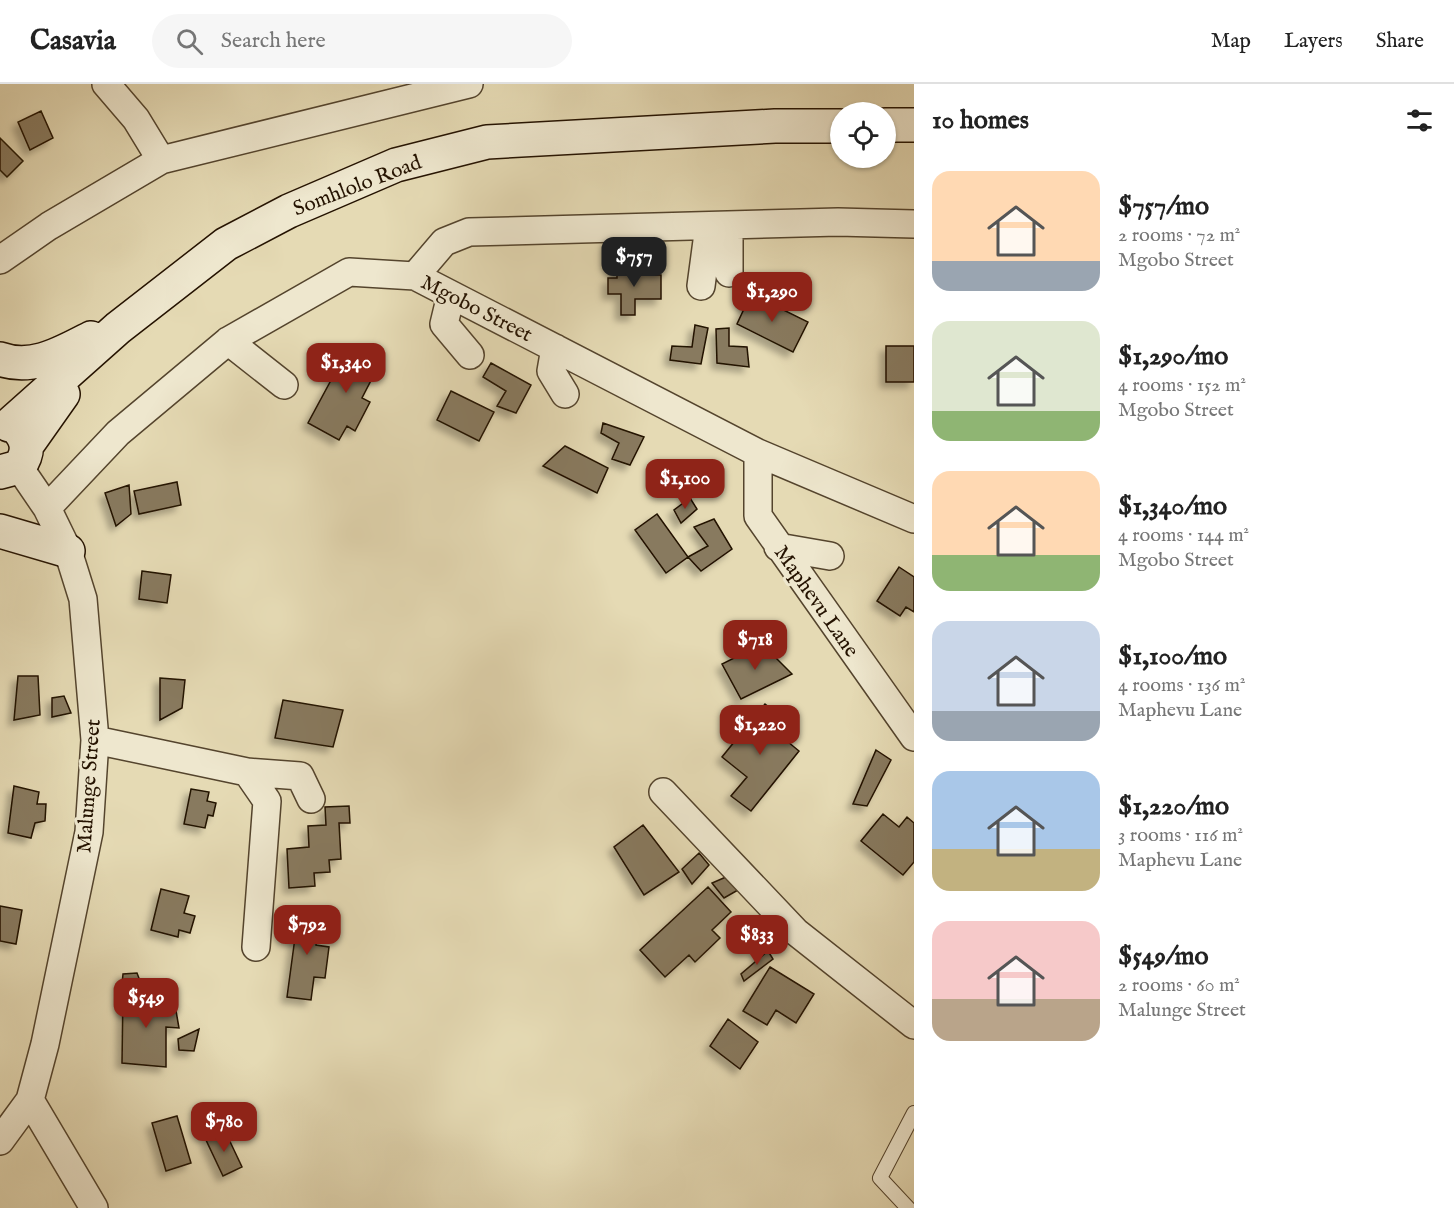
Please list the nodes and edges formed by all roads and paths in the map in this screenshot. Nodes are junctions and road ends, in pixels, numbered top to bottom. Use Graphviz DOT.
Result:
graph roads {
  1 [pos="106,84"];
  2 [pos="469,84"];
  3 [pos="896,125"];
  4 [pos="914,125"];
  5 [pos="830,126"];
  6 [pos="161,160"];
  7 [pos="914,224"];
  8 [pos="719,225"];
  9 [pos="0,260"];
  10 [pos="729,273"];
  11 [pos="415,276"];
  12 [pos="701,286"];
  13 [pos="451,295"];
  14 [pos="107,338"];
  15 [pos="228,341"];
  16 [pos="555,348"];
  17 [pos="470,355"];
  18 [pos="0,359"];
  19 [pos="284,385"];
  20 [pos="565,394"];
  21 [pos="7,448"];
  22 [pos="758,453"];
  23 [pos="47,508"];
  24 [pos="914,519"];
  25 [pos="0,531"];
  26 [pos="778,547"];
  27 [pos="68,550"];
  28 [pos="830,555"];
  29 [pos="914,737"];
  30 [pos="95,740"];
  31 [pos="247,772"];
  32 [pos="663,792"];
  33 [pos="311,799"];
  34 [pos="256,947"];
  35 [pos="914,1025"];
  36 [pos="30,1100"];
  37 [pos="914,1113"];
  38 [pos="0,1142"];
  39 [pos="94,1208"];
  40 [pos="908,1208"];
  1 -- 6 [label="street"];
  2 -- 6 [label="street"];
  3 -- 4 [label="main road"];
  5 -- 14 [label="main road, Somhlolo Road"];
  6 -- 9 [label="street"];
  7 -- 8 [label="street"];
  8 -- 10 [label="street"];
  8 -- 11 [label="street"];
  8 -- 12 [label="street"];
  11 -- 13 [label="street, Mgobo Street"];
  11 -- 15 [label="street, Mgobo Street"];
  13 -- 16 [label="street, Mgobo Street"];
  13 -- 17 [label="street"];
  14 -- 18 [label="main road"];
  14 -- 21 [label="main road, Somhlolo Road"];
  15 -- 19 [label="street"];
  15 -- 23 [label="street, Mgobo Street"];
  16 -- 20 [label="street"];
  16 -- 22 [label="street, Mgobo Street"];
  21 -- 23 [label="street, Malunge Street"];
  22 -- 24 [label="street, Mgobo Street"];
  22 -- 26 [label="street, Maphevu Lane"];
  23 -- 27 [label="street, Malunge Street"];
  25 -- 27 [label="main road"];
  26 -- 28 [label="street"];
  26 -- 29 [label="street, Maphevu Lane"];
  27 -- 30 [label="street, Malunge Street"];
  30 -- 31 [label="street"];
  30 -- 36 [label="street, Malunge Street"];
  31 -- 33 [label="street"];
  31 -- 34 [label="street"];
  32 -- 35 [label="street"];
  36 -- 38 [label="street, Malunge Street"];
  36 -- 39 [label="street"];
  37 -- 40 [label="lane"];
}
